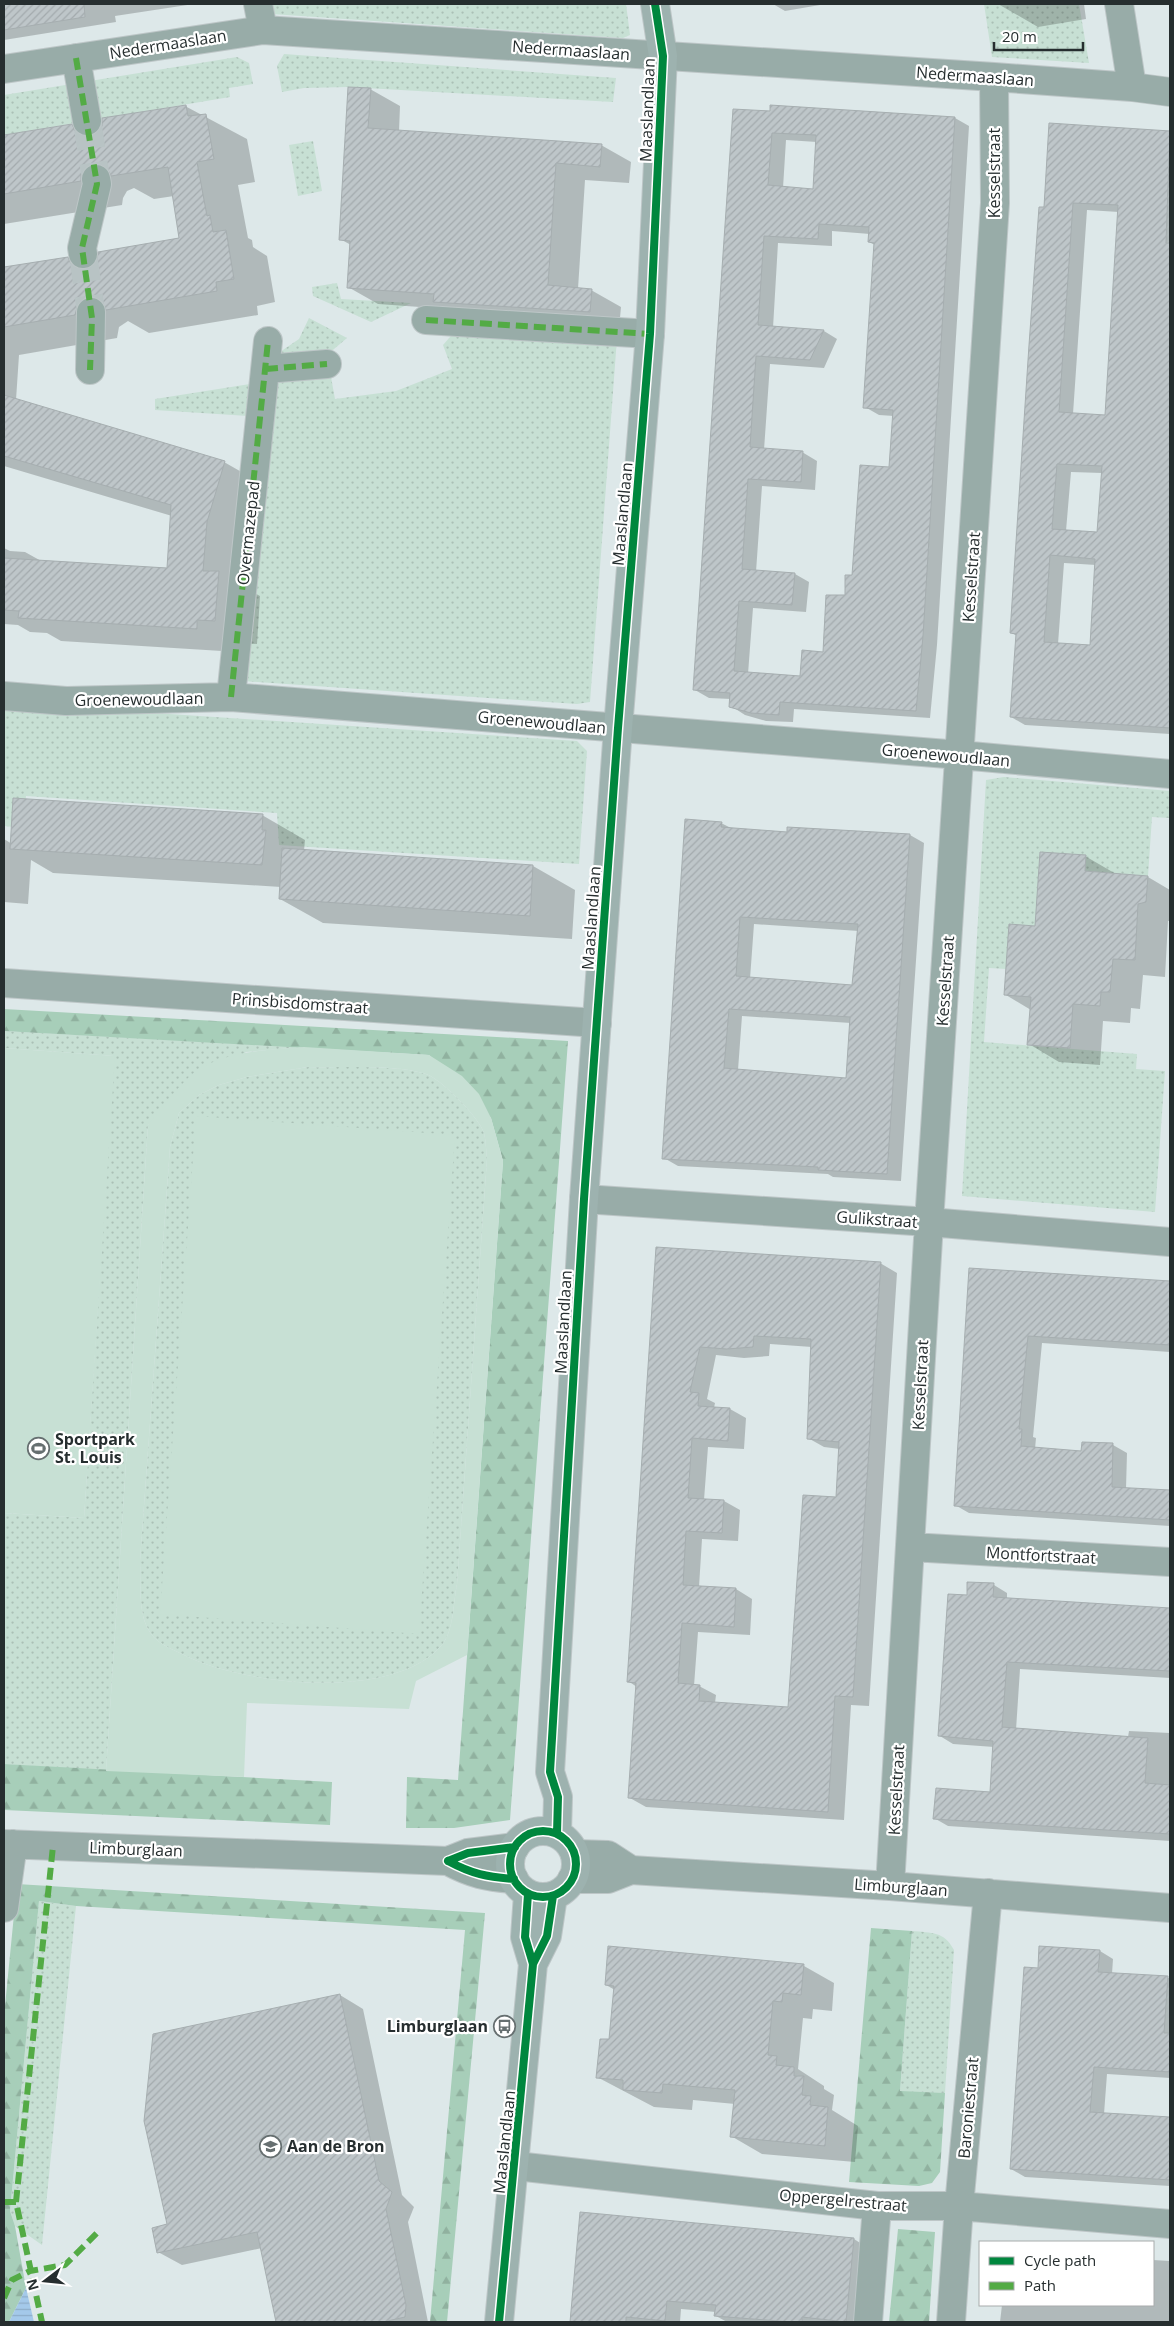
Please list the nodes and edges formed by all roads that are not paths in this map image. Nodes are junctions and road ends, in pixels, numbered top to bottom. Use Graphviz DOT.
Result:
graph roads {
  1 [pos="656,4"];
  2 [pos="1119,4"];
  3 [pos="260,17"];
  4 [pos="663,56"];
  5 [pos="76,58"];
  6 [pos="4,69"];
  7 [pos="994,77"];
  8 [pos="1132,87"];
  9 [pos="1170,92"];
  10 [pos="87,121"];
  11 [pos="96,179"];
  12 [pos="83,254"];
  13 [pos="91,312"];
  14 [pos="426,320"];
  15 [pos="650,334"];
  16 [pos="268,341"];
  17 [pos="327,364"];
  18 [pos="266,369"];
  19 [pos="90,370"];
  20 [pos="4,696"];
  21 [pos="231,697"];
  22 [pos="618,728"];
  23 [pos="960,755"];
  24 [pos="1170,774"];
  25 [pos="4,983"];
  26 [pos="597,1023"];
  27 [pos="584,1199"];
  28 [pos="929,1222"];
  29 [pos="1170,1242"];
  30 [pos="911,1547"];
  31 [pos="1170,1562"];
  32 [pos="547,1832"];
  33 [pos="8,1844"];
  34 [pos="515,1847"];
  35 [pos="448,1861"];
  36 [pos="549,1880"];
  37 [pos="890,1886"];
  38 [pos="988,1893"];
  39 [pos="4,1908"];
  40 [pos="1170,1908"];
  41 [pos="516,2166"];
  42 [pos="877,2206"];
  43 [pos="958,2206"];
  44 [pos="1170,2224"];
  45 [pos="499,2322"];
  46 [pos="868,2322"];
  47 [pos="951,2322"];
  1 -- 4 [label="street, Maaslandlaan"];
  2 -- 8 [label="street"];
  3 -- 4 [label="street, Nedermaaslaan"];
  3 -- 5 [label="street, Nedermaaslaan"];
  4 -- 7 [label="street, Nedermaaslaan"];
  4 -- 15 [label="street, Maaslandlaan"];
  5 -- 6 [label="street, Nedermaaslaan"];
  5 -- 10 [label="street"];
  7 -- 8 [label="street, Nedermaaslaan"];
  7 -- 23 [label="street, Kesselstraat"];
  8 -- 9 [label="street, Nedermaaslaan"];
  11 -- 12 [label="street"];
  13 -- 19 [label="street"];
  14 -- 15 [label="street"];
  15 -- 22 [label="street, Maaslandlaan"];
  16 -- 18 [label="street, Overmazepad"];
  17 -- 18 [label="street"];
  18 -- 21 [label="street, Overmazepad"];
  20 -- 21 [label="street, Groenewoudlaan"];
  21 -- 22 [label="street, Groenewoudlaan"];
  22 -- 23 [label="street, Groenewoudlaan"];
  22 -- 26 [label="street, Maaslandlaan"];
  23 -- 24 [label="street, Groenewoudlaan"];
  23 -- 28 [label="street, Kesselstraat"];
  25 -- 26 [label="street, Prinsbisdomstraat"];
  26 -- 27 [label="street, Maaslandlaan"];
  27 -- 28 [label="street, Gulikstraat"];
  27 -- 32 [label="street, Maaslandlaan"];
  28 -- 29 [label="street, Gulikstraat"];
  28 -- 30 [label="street, Kesselstraat"];
  30 -- 31 [label="street, Montfortstraat"];
  30 -- 37 [label="street, Kesselstraat"];
  32 -- 34 [label="street"];
  32 -- 36 [label="street"];
  33 -- 35 [label="street, Limburglaan"];
  33 -- 39 [label="street"];
  34 -- 35 [label="street, Limburglaan"];
  34 -- 36 [label="street, Maaslandlaan"];
  35 -- 36 [label="street, Limburglaan"];
  36 -- 37 [label="street, Limburglaan"];
  36 -- 41 [label="street, Maaslandlaan"];
  37 -- 38 [label="street, Limburglaan"];
  38 -- 40 [label="street, Limburglaan"];
  38 -- 43 [label="street, Baroniestraat"];
  41 -- 42 [label="street, Oppergelrestraat"];
  41 -- 45 [label="street, Maaslandlaan"];
  42 -- 43 [label="street, Oppergelrestraat"];
  42 -- 46 [label="street"];
  43 -- 44 [label="street, Oppergelrestraat"];
  43 -- 47 [label="street, Baroniestraat"];
}
